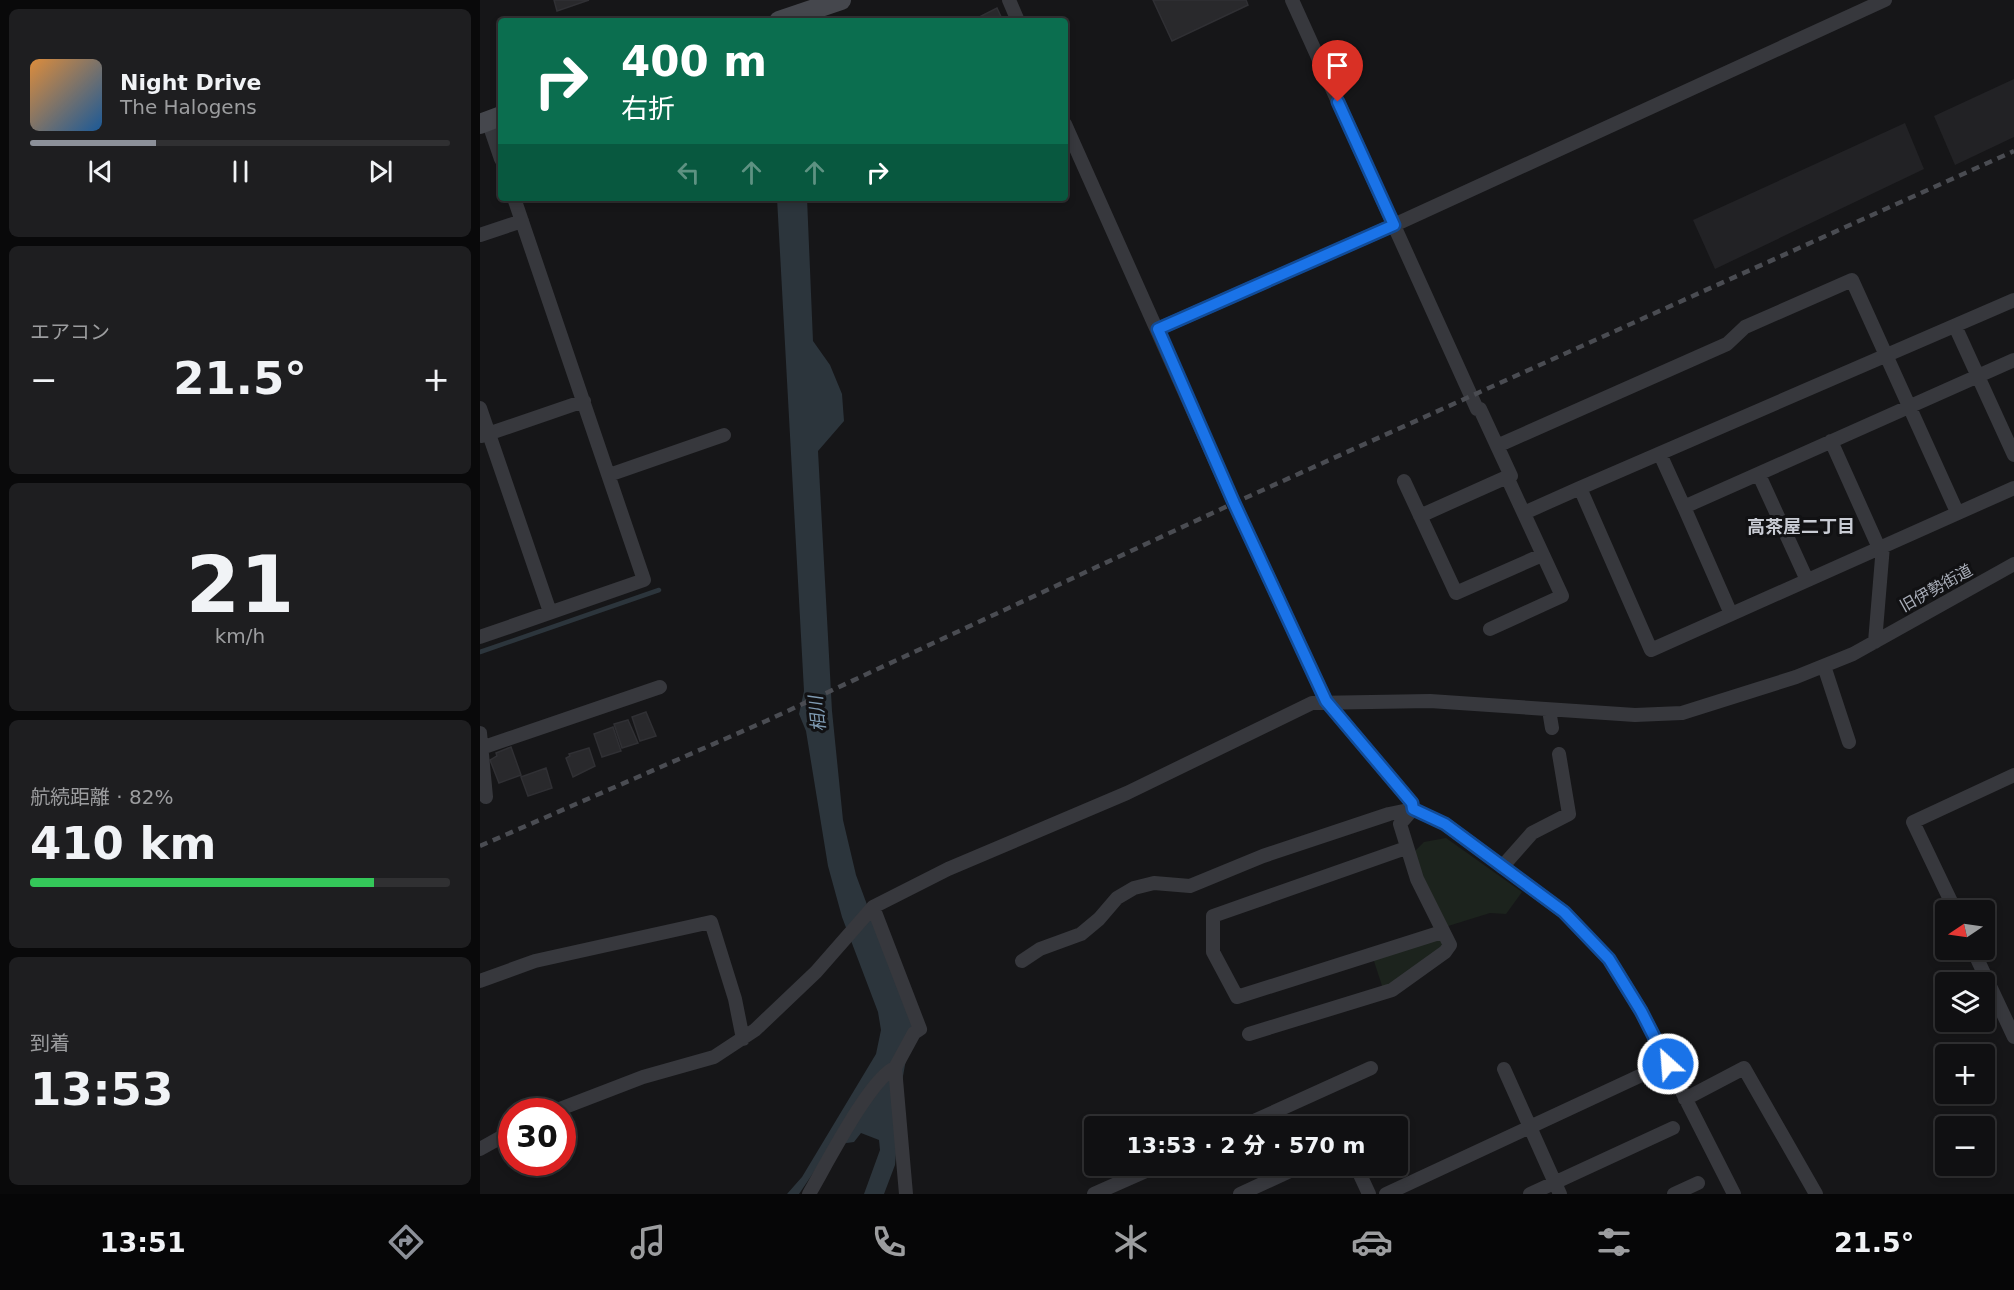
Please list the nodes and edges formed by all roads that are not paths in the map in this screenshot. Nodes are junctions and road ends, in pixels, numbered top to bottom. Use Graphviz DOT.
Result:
graph roads {
  1 [pos="841,0"];
  2 [pos="1009,0"];
  3 [pos="1292,0"];
  4 [pos="1885,0"];
  5 [pos="788,18"];
  6 [pos="1017,18"];
  7 [pos="490,120"];
  8 [pos="1068,131"];
  9 [pos="498,148"];
  10 [pos="515,201"];
  11 [pos="522,221"];
  12 [pos="1394,225"];
  13 [pos="480,235"];
  14 [pos="2014,300"];
  15 [pos="1955,326"];
  16 [pos="1158,329"];
  17 [pos="1886,357"];
  18 [pos="2014,360"];
  19 [pos="1978,375"];
  20 [pos="584,401"];
  21 [pos="1908,407"];
  22 [pos="480,408"];
  23 [pos="484,435"];
  24 [pos="724,435"];
  25 [pos="1831,441"];
  26 [pos="1497,446"];
  27 [pos="1660,454"];
  28 [pos="2014,455"];
  29 [pos="609,475"];
  30 [pos="1759,475"];
  31 [pos="1507,477"];
  32 [pos="1404,481"];
  33 [pos="1580,488"];
  34 [pos="2014,488"];
  35 [pos="1684,507"];
  36 [pos="1957,512"];
  37 [pos="1524,513"];
  38 [pos="1420,516"];
  39 [pos="1881,547"];
  40 [pos="1542,555"];
  41 [pos="2014,564"];
  42 [pos="1807,580"];
  43 [pos="550,612"];
  44 [pos="1731,614"];
  45 [pos="1490,628"];
  46 [pos="480,637"];
  47 [pos="1875,642"];
  48 [pos="1824,666"];
  49 [pos="660,687"];
  50 [pos="1326,701"];
  51 [pos="1550,710"];
  52 [pos="1552,728"];
  53 [pos="480,733"];
  54 [pos="1849,742"];
  55 [pos="481,748"];
  56 [pos="1558,754"];
  57 [pos="2014,775"];
  58 [pos="486,797"];
  59 [pos="1413,809"];
  60 [pos="1407,848"];
  61 [pos="1502,867"];
  62 [pos="1950,900"];
  63 [pos="873,907"];
  64 [pos="1442,932"];
  65 [pos="1978,960"];
  66 [pos="1022,961"];
  67 [pos="480,981"];
  68 [pos="1249,1034"];
  69 [pos="2014,1036"];
  70 [pos="743,1039"];
  71 [pos="895,1068"];
  72 [pos="1371,1068"];
  73 [pos="1504,1069"];
  74 [pos="1646,1073"];
  75 [pos="1685,1099"];
  76 [pos="576,1103"];
  77 [pos="1265,1116"];
  78 [pos="1530,1127"];
  79 [pos="1673,1128"];
  80 [pos="498,1139"];
  81 [pos="480,1149"];
  82 [pos="1134,1176"];
  83 [pos="1279,1176"];
  84 [pos="1361,1176"];
  85 [pos="1698,1183"];
  86 [pos="1558,1188"];
  87 [pos="809,1194"];
  88 [pos="906,1194"];
  89 [pos="1094,1194"];
  90 [pos="1240,1194"];
  91 [pos="1369,1194"];
  92 [pos="1386,1194"];
  93 [pos="1530,1194"];
  94 [pos="1674,1194"];
  95 [pos="1734,1194"];
  96 [pos="1816,1194"];
  1 -- 5 [label="street"];
  2 -- 6 [label="street"];
  3 -- 12 [label="street"];
  4 -- 12 [label="street"];
  7 -- 9 [label="street"];
  8 -- 16 [label="street"];
  10 -- 11 [label="street"];
  11 -- 13 [label="street"];
  11 -- 20 [label="street"];
  12 -- 16 [label="street"];
  12 -- 26 [label="street"];
  14 -- 15 [label="street"];
  15 -- 17 [label="street"];
  15 -- 19 [label="street"];
  16 -- 50 [label="street"];
  17 -- 21 [label="street"];
  17 -- 26 [label="street"];
  17 -- 27 [label="street"];
  18 -- 19 [label="street"];
  19 -- 21 [label="street"];
  19 -- 28 [label="street"];
  20 -- 23 [label="street"];
  20 -- 29 [label="street"];
  21 -- 25 [label="street"];
  21 -- 36 [label="street"];
  22 -- 23 [label="street"];
  23 -- 43 [label="street"];
  24 -- 29 [label="street"];
  25 -- 30 [label="street"];
  25 -- 39 [label="street"];
  26 -- 31 [label="street"];
  27 -- 33 [label="street"];
  27 -- 35 [label="street"];
  29 -- 43 [label="street"];
  30 -- 35 [label="street"];
  30 -- 42 [label="street"];
  31 -- 37 [label="street"];
  31 -- 38 [label="street"];
  32 -- 38 [label="street"];
  33 -- 37 [label="street"];
  33 -- 44 [label="street"];
  34 -- 36 [label="street"];
  35 -- 44 [label="street"];
  36 -- 39 [label="street"];
  37 -- 40 [label="street"];
  38 -- 40 [label="street"];
  39 -- 42 [label="street"];
  39 -- 47 [label="street"];
  40 -- 45 [label="street"];
  41 -- 47 [label="street, 旧伊勢街道"];
  42 -- 44 [label="street"];
  43 -- 46 [label="street"];
  47 -- 48 [label="street, 旧伊勢街道"];
  48 -- 51 [label="street, 旧伊勢街道"];
  48 -- 54 [label="street"];
  49 -- 55 [label="street"];
  50 -- 51 [label="street, 旧伊勢街道"];
  50 -- 59 [label="street"];
  50 -- 63 [label="street, 旧伊勢街道"];
  51 -- 52 [label="street"];
  53 -- 55 [label="street"];
  55 -- 58 [label="street"];
  56 -- 61 [label="street"];
  57 -- 62 [label="street"];
  59 -- 60 [label="street"];
  59 -- 61 [label="street"];
  59 -- 66 [label="street"];
  60 -- 64 [label="street"];
  60 -- 64 [label="street"];
  61 -- 75 [label="street"];
  63 -- 70 [label="street"];
  63 -- 71 [label="street"];
  64 -- 68 [label="street"];
  65 -- 69 [label="street"];
  67 -- 70 [label="street"];
  70 -- 76 [label="street"];
  71 -- 87 [label="street"];
  71 -- 88 [label="street"];
  72 -- 77 [label="street"];
  73 -- 78 [label="street"];
  74 -- 78 [label="street"];
  75 -- 95 [label="street"];
  75 -- 96 [label="street"];
  78 -- 86 [label="street"];
  78 -- 92 [label="street"];
  79 -- 86 [label="street"];
  80 -- 81 [label="street"];
  82 -- 89 [label="street"];
  83 -- 90 [label="street"];
  84 -- 91 [label="street"];
  85 -- 94 [label="street"];
  86 -- 93 [label="street"];
}
